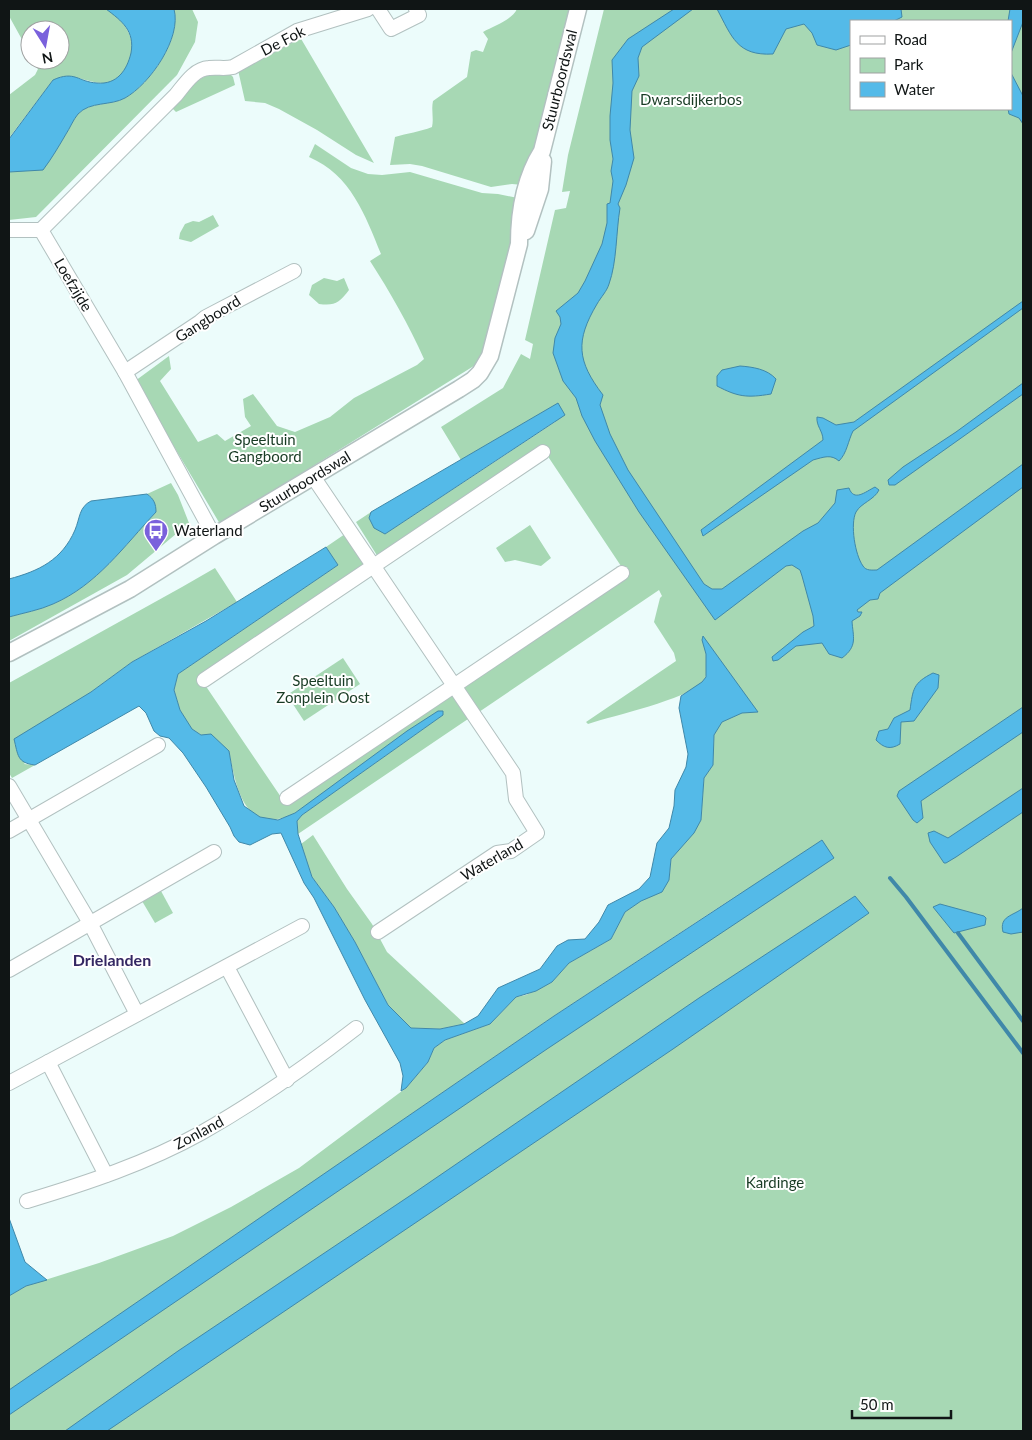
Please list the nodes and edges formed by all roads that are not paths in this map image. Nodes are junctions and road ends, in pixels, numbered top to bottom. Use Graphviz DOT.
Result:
graph roads {
  1 [pos="368,9"];
  2 [pos="378,9"];
  3 [pos="416,9"];
  4 [pos="578,9"];
  5 [pos="9,230"];
  6 [pos="41,230"];
  7 [pos="294,271"];
  8 [pos="125,372"];
  9 [pos="542,452"];
  10 [pos="314,478"];
  11 [pos="214,536"];
  12 [pos="373,566"];
  13 [pos="622,573"];
  14 [pos="9,653"];
  15 [pos="204,680"];
  16 [pos="454,686"];
  17 [pos="158,745"];
  18 [pos="9,786"];
  19 [pos="287,798"];
  20 [pos="28,820"];
  21 [pos="9,831"];
  22 [pos="214,852"];
  23 [pos="90,924"];
  24 [pos="302,926"];
  25 [pos="378,932"];
  26 [pos="227,967"];
  27 [pos="9,970"];
  28 [pos="137,1014"];
  29 [pos="356,1028"];
  30 [pos="48,1062"];
  31 [pos="287,1080"];
  32 [pos="9,1083"];
  33 [pos="106,1175"];
  34 [pos="27,1202"];
  1 -- 6 [label="street, De Fok"];
  2 -- 3 [label="street"];
  4 -- 10 [label="street, Stuurboordswal"];
  5 -- 6 [label="street"];
  6 -- 8 [label="street, Loefzijde"];
  7 -- 8 [label="street, Gangboord"];
  8 -- 11 [label="street, Loefzijde"];
  9 -- 12 [label="street"];
  10 -- 11 [label="street, Stuurboordswal"];
  10 -- 12 [label="street, Waterland"];
  11 -- 14 [label="street, Stuurboordswal"];
  12 -- 15 [label="street"];
  12 -- 16 [label="street, Waterland"];
  13 -- 16 [label="street"];
  16 -- 19 [label="street"];
  16 -- 25 [label="street, Waterland"];
  17 -- 20 [label="street"];
  18 -- 20 [label="street"];
  20 -- 21 [label="street"];
  20 -- 23 [label="street"];
  22 -- 23 [label="street"];
  23 -- 27 [label="street"];
  23 -- 28 [label="street"];
  24 -- 26 [label="street"];
  26 -- 28 [label="street"];
  26 -- 31 [label="street"];
  28 -- 30 [label="street"];
  29 -- 31 [label="street, Zonland"];
  30 -- 32 [label="street"];
  30 -- 33 [label="street"];
  31 -- 33 [label="street, Zonland"];
  33 -- 34 [label="street, Zonland"];
}
